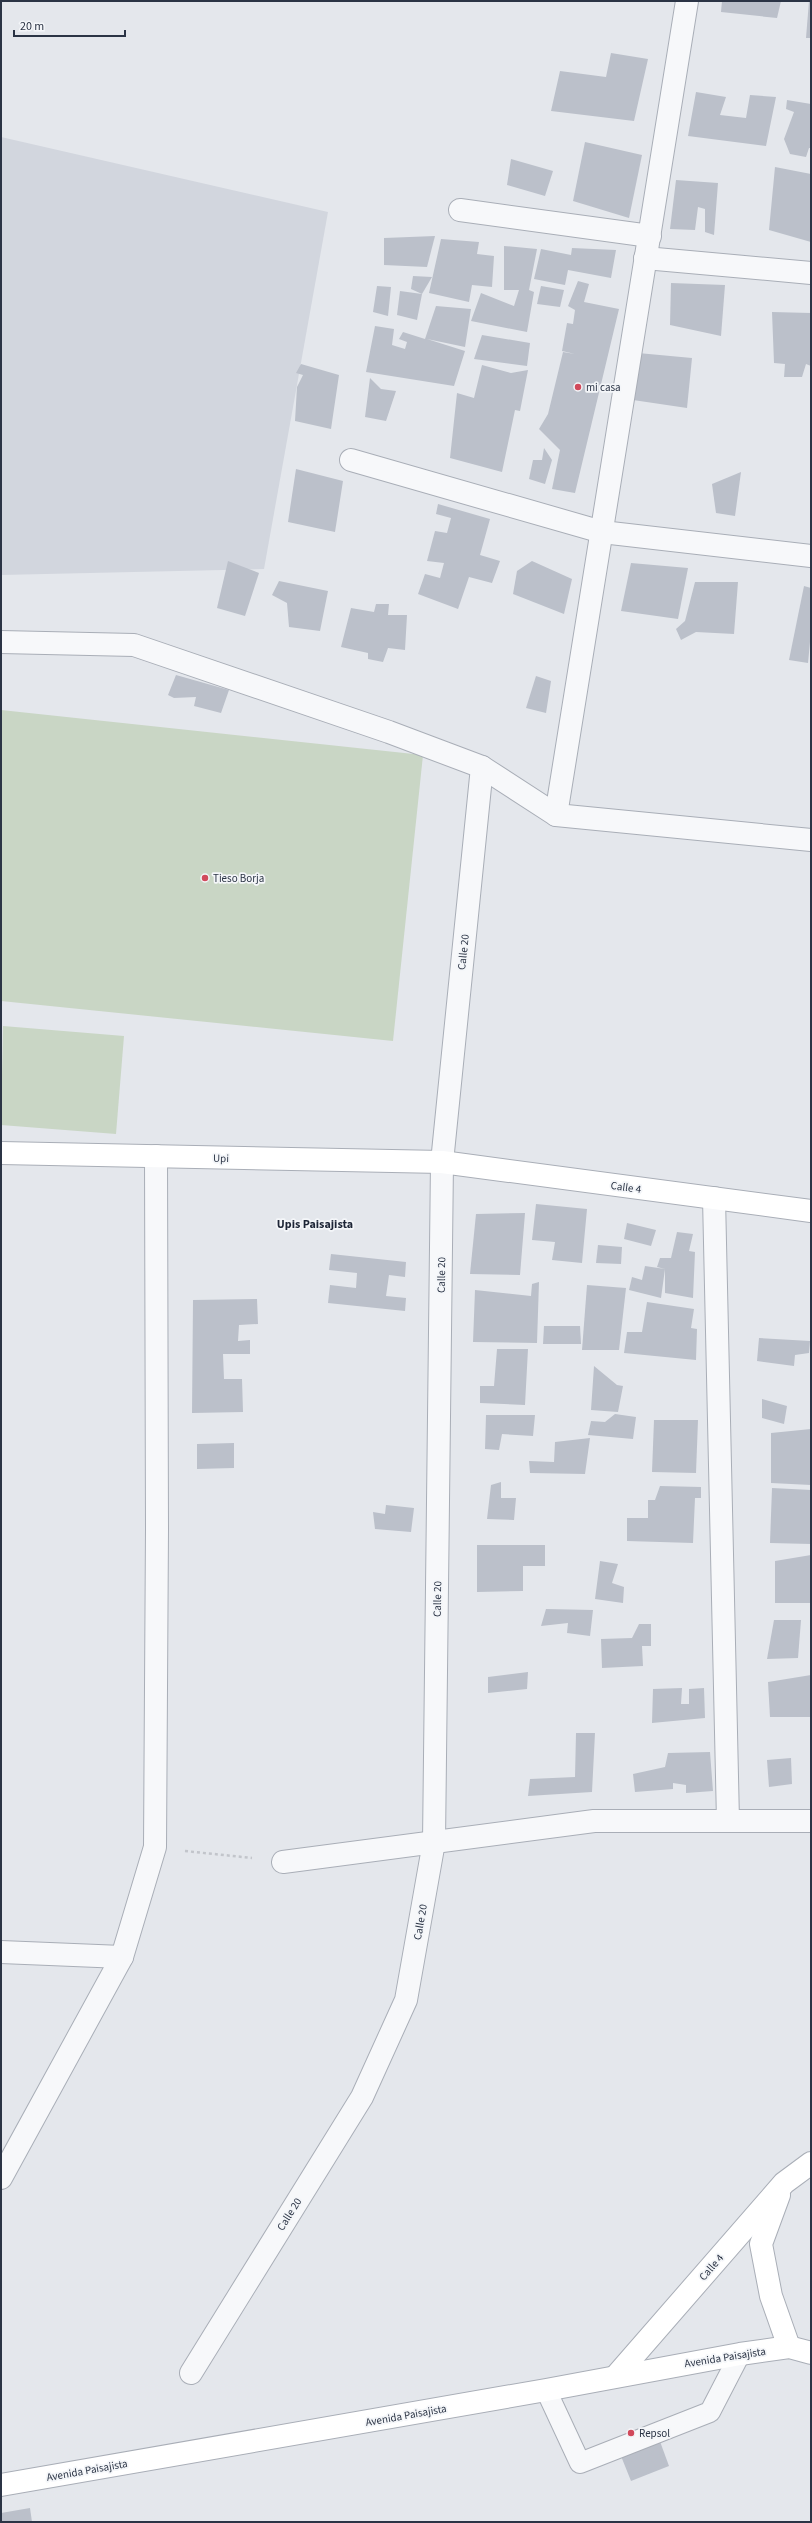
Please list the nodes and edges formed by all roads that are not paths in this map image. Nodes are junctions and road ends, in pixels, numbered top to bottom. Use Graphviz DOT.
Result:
graph roads {
  1 [pos="688,1"];
  2 [pos="460,210"];
  3 [pos="650,236"];
  4 [pos="645,258"];
  5 [pos="811,273"];
  6 [pos="351,460"];
  7 [pos="602,532"];
  8 [pos="811,556"];
  9 [pos="1,642"];
  10 [pos="482,766"];
  11 [pos="556,815"];
  12 [pos="811,840"];
  13 [pos="1,1153"];
  14 [pos="156,1156"];
  15 [pos="442,1162"];
  16 [pos="714,1198"];
  17 [pos="811,1211"];
  18 [pos="728,1821"];
  19 [pos="811,1821"];
  20 [pos="434,1842"];
  21 [pos="283,1862"];
  22 [pos="1,1952"];
  23 [pos="122,1957"];
  24 [pos="811,2163"];
  25 [pos="1,2178"];
  26 [pos="784,2183"];
  27 [pos="789,2347"];
  28 [pos="811,2353"];
  29 [pos="740,2354"];
  30 [pos="191,2372"];
  31 [pos="616,2376"];
  32 [pos="546,2390"];
  33 [pos="1,2485"];
  1 -- 3 [label="street"];
  2 -- 3 [label="street"];
  3 -- 4 [label="street"];
  4 -- 5 [label="street"];
  4 -- 7 [label="street"];
  6 -- 7 [label="street"];
  7 -- 8 [label="street"];
  7 -- 11 [label="street"];
  9 -- 10 [label="street"];
  10 -- 11 [label="street"];
  10 -- 15 [label="street, Calle 20"];
  11 -- 12 [label="street"];
  13 -- 14 [label="street, Upi"];
  14 -- 15 [label="street, Upi"];
  14 -- 23 [label="street"];
  15 -- 16 [label="street, Calle 4"];
  15 -- 20 [label="street, Calle 20"];
  16 -- 17 [label="street, Calle 4"];
  16 -- 18 [label="street"];
  18 -- 19 [label="street"];
  18 -- 20 [label="street"];
  20 -- 21 [label="street"];
  20 -- 30 [label="street, Calle 20"];
  22 -- 23 [label="street"];
  23 -- 25 [label="street"];
  24 -- 26 [label="street, Calle 4"];
  26 -- 27 [label="street"];
  26 -- 31 [label="street, Calle 4"];
  27 -- 28 [label="street, Avenida Paisajista"];
  27 -- 29 [label="street, Avenida Paisajista"];
  29 -- 31 [label="street, Avenida Paisajista"];
  29 -- 32 [label="lane"];
  31 -- 32 [label="street, Avenida Paisajista"];
  32 -- 33 [label="street, Avenida Paisajista"];
}
